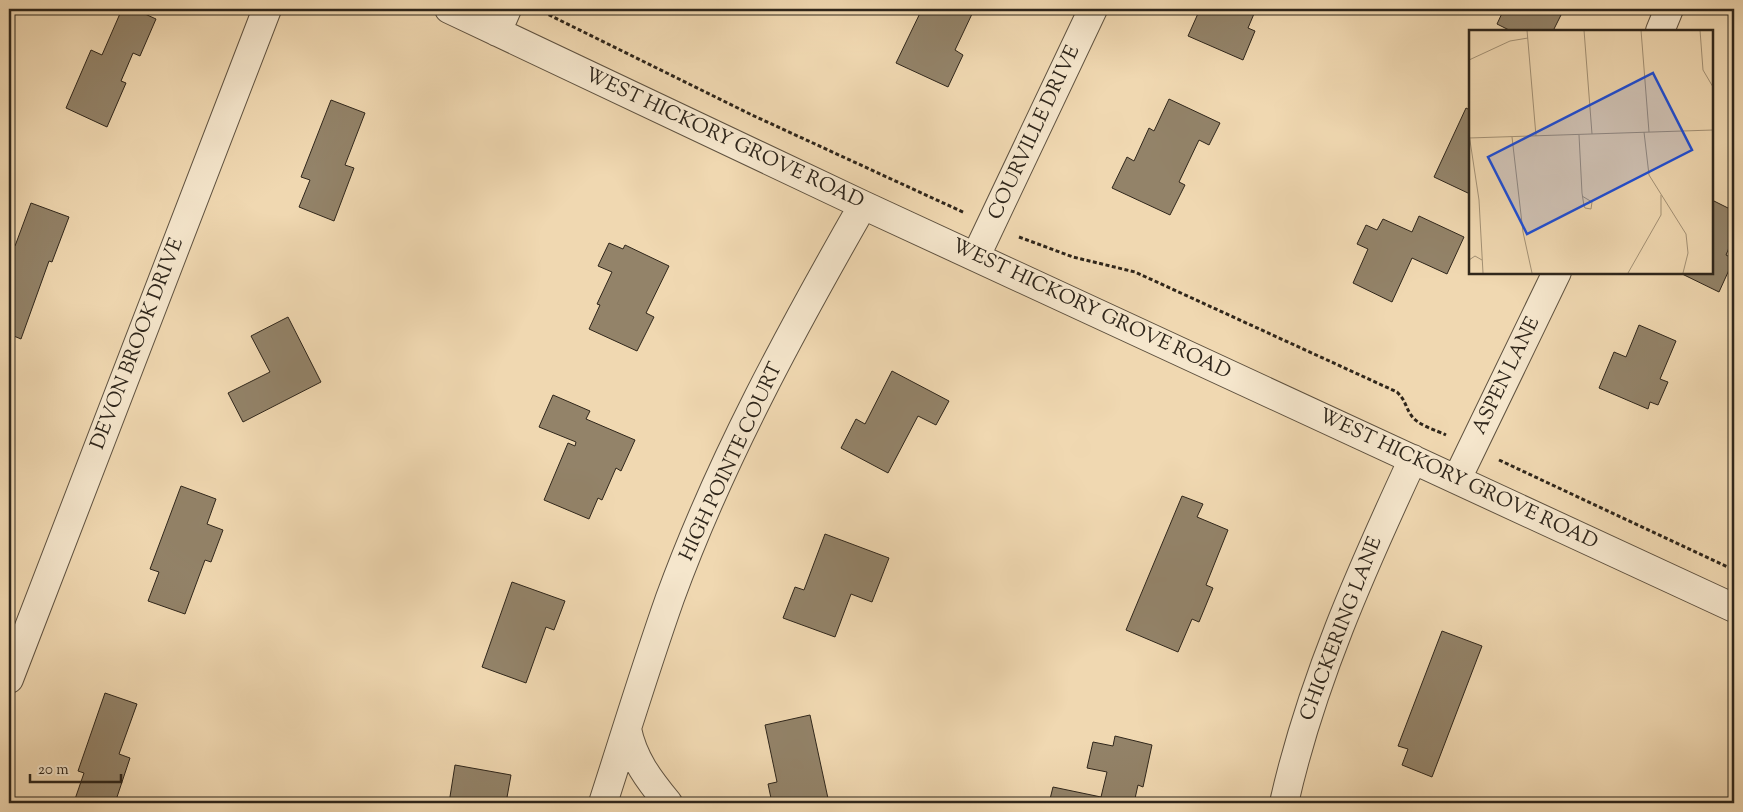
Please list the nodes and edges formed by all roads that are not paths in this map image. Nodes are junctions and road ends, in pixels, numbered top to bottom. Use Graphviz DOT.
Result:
graph roads {
  1 [pos="267,9"];
  2 [pos="449,9"];
  3 [pos="1094,9"];
  4 [pos="1669,9"];
  5 [pos="502,20"];
  6 [pos="1660,30"];
  7 [pos="863,205"];
  8 [pos="976,256"];
  9 [pos="1556,274"];
  10 [pos="1413,459"];
  11 [pos="1457,479"];
  12 [pos="1734,608"];
  13 [pos="9,679"];
  14 [pos="627,729"];
  15 [pos="604,803"];
  16 [pos="668,803"];
  17 [pos="1284,803"];
  1 -- 13 [label="street, DEVON BROOK DRIVE"];
  2 -- 5 [label="street, WEST HICKORY GROVE ROAD"];
  3 -- 8 [label="street, COURVILLE DRIVE"];
  4 -- 6 [label="street"];
  5 -- 7 [label="street, WEST HICKORY GROVE ROAD"];
  7 -- 8 [label="street, WEST HICKORY GROVE ROAD"];
  7 -- 14 [label="street, HIGH POINTE COURT"];
  8 -- 10 [label="street, WEST HICKORY GROVE ROAD"];
  9 -- 11 [label="street, ASPEN LANE"];
  10 -- 11 [label="street, WEST HICKORY GROVE ROAD"];
  10 -- 17 [label="street, CHICKERING LANE"];
  11 -- 12 [label="street, WEST HICKORY GROVE ROAD"];
  14 -- 15 [label="street, HIGH POINTE COURT"];
  14 -- 16 [label="street"];
}
